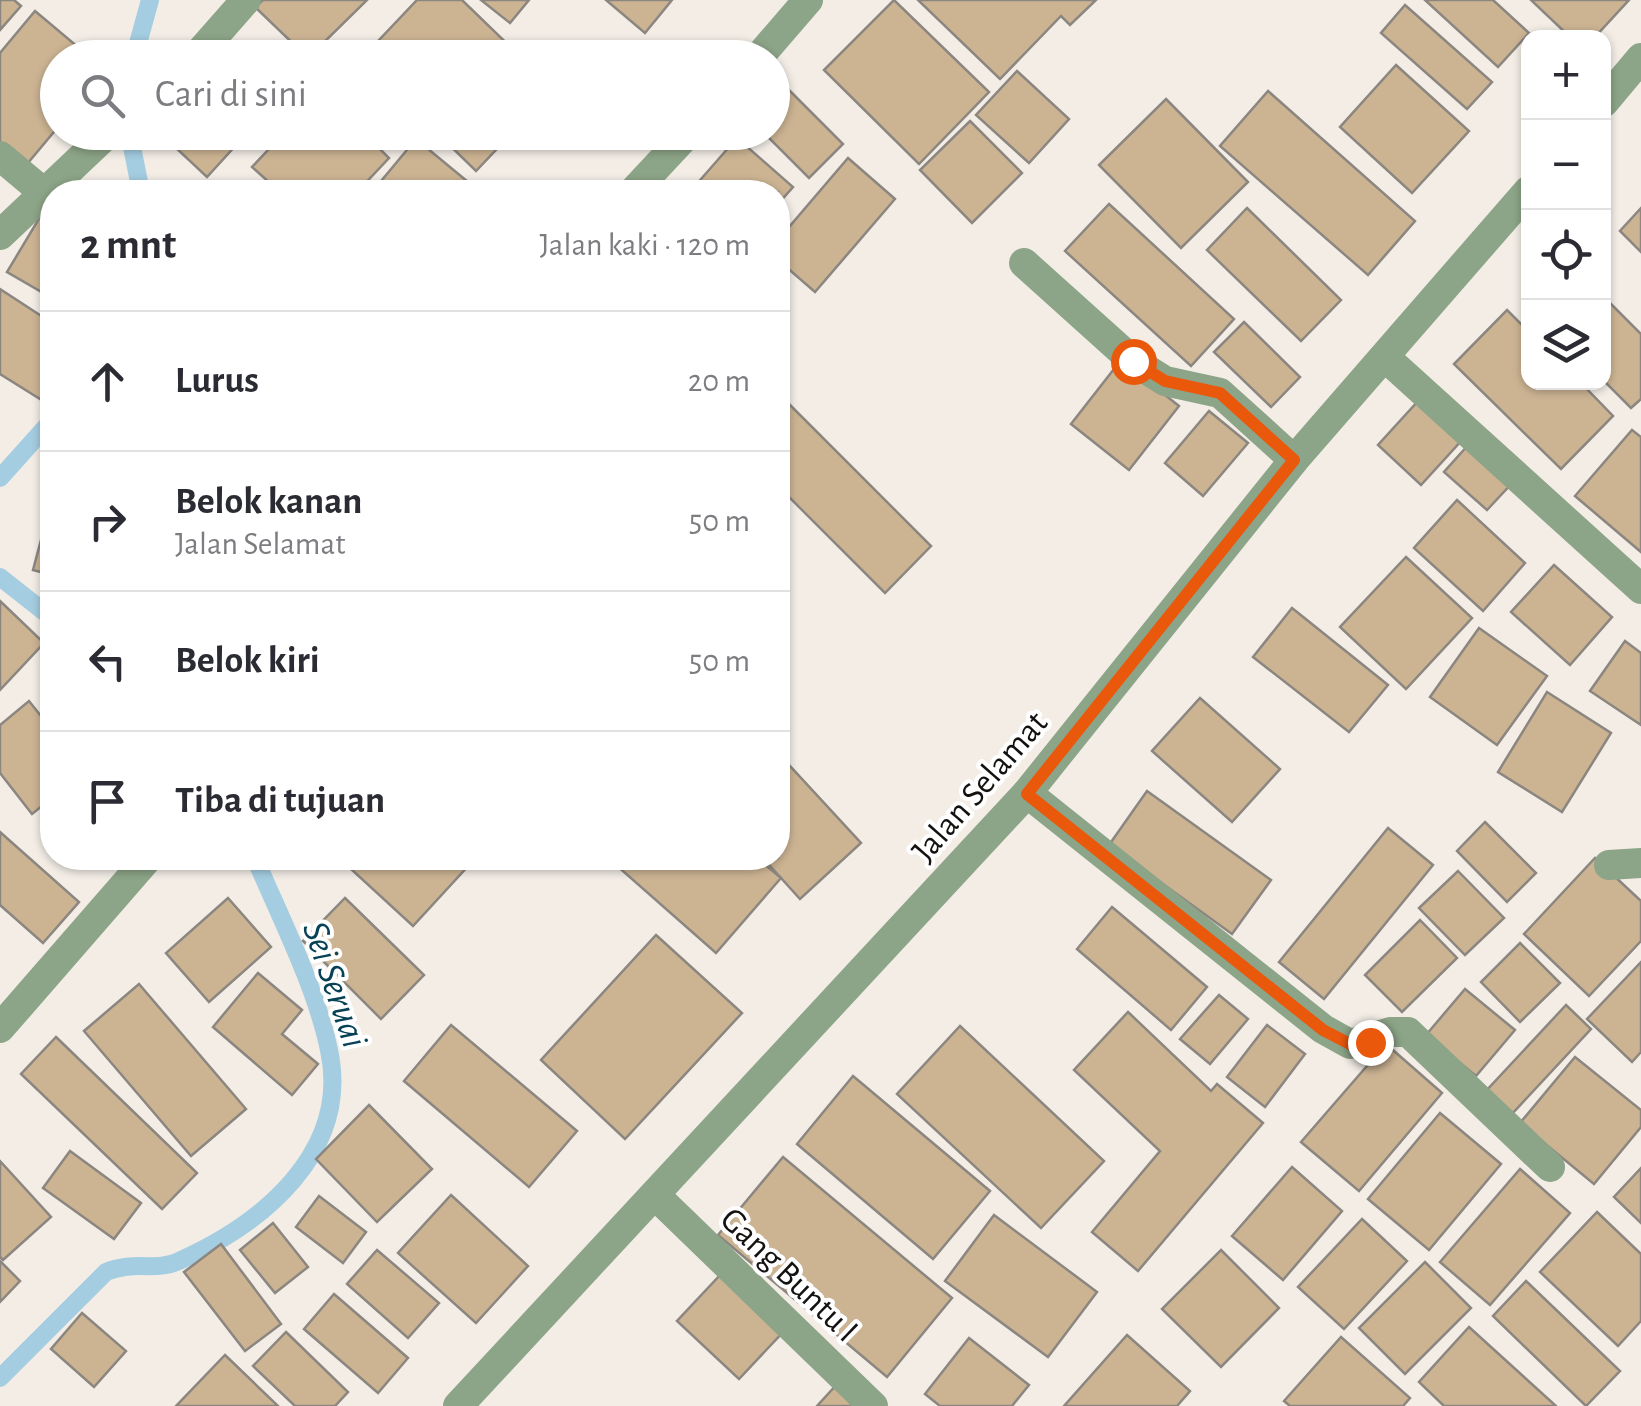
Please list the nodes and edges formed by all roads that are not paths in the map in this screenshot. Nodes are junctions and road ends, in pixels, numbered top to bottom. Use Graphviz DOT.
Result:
graph roads {
  1 [pos="246,0"];
  2 [pos="808,0"];
  3 [pos="211,40"];
  4 [pos="774,40"];
  5 [pos="1641,58"];
  6 [pos="1611,94"];
  7 [pos="89,150"];
  8 [pos="672,150"];
  9 [pos="0,156"];
  10 [pos="56,180"];
  11 [pos="644,180"];
  12 [pos="40,189"];
  13 [pos="40,195"];
  14 [pos="1521,199"];
  15 [pos="0,235"];
  16 [pos="1024,264"];
  17 [pos="1386,358"];
  18 [pos="1294,460"];
  19 [pos="1641,589"];
  20 [pos="1027,794"];
  21 [pos="1641,864"];
  22 [pos="1609,865"];
  23 [pos="138,870"];
  24 [pos="0,1028"];
  25 [pos="1550,1167"];
  26 [pos="655,1195"];
  27 [pos="458,1406"];
  28 [pos="873,1406"];
  1 -- 3 [label="street"];
  2 -- 4 [label="street"];
  5 -- 6 [label="street"];
  7 -- 10 [label="street"];
  8 -- 11 [label="street"];
  9 -- 12 [label="street"];
  13 -- 15 [label="street"];
  14 -- 17 [label="street, Jalan Selamat"];
  16 -- 18 [label="street"];
  17 -- 18 [label="street, Jalan Selamat"];
  17 -- 19 [label="street"];
  18 -- 20 [label="street, Jalan Selamat"];
  20 -- 25 [label="street"];
  20 -- 26 [label="street, Jalan Selamat"];
  21 -- 22 [label="street"];
  23 -- 24 [label="street"];
  26 -- 27 [label="street, Jalan Selamat"];
  26 -- 28 [label="street, Gang Buntu I"];
}
